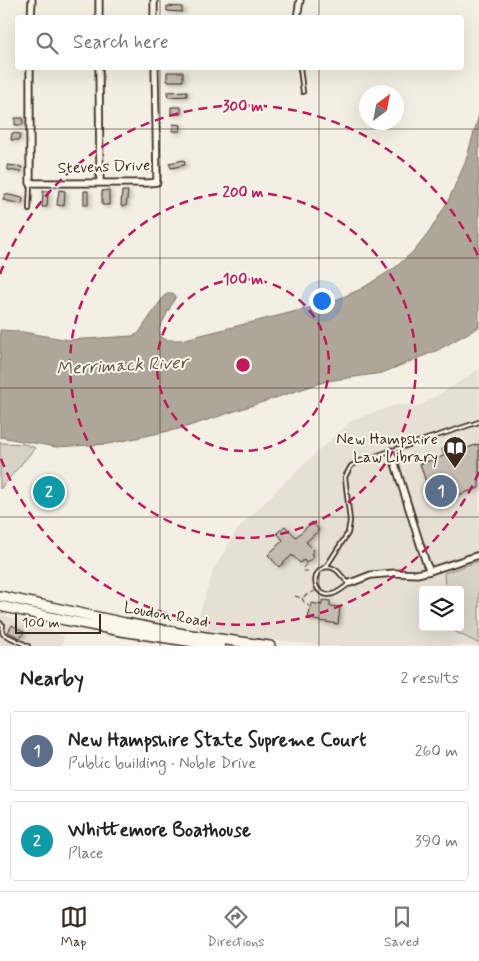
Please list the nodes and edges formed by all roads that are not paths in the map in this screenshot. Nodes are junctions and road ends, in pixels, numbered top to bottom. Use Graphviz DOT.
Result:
graph roads {
  1 [pos="32,0"];
  2 [pos="98,0"];
  3 [pos="154,0"];
  4 [pos="300,0"];
  5 [pos="31,15"];
  6 [pos="99,15"];
  7 [pos="154,15"];
  8 [pos="298,15"];
  9 [pos="30,70"];
  10 [pos="99,70"];
  11 [pos="155,70"];
  12 [pos="300,70"];
  13 [pos="304,92"];
  14 [pos="100,182"];
  15 [pos="30,183"];
  16 [pos="29,210"];
  17 [pos="479,422"];
  18 [pos="391,451"];
  19 [pos="479,555"];
  20 [pos="326,567"];
  21 [pos="430,571"];
  22 [pos="350,583"];
  23 [pos="0,596"];
  24 [pos="0,606"];
  25 [pos="0,623"];
  26 [pos="1,633"];
  27 [pos="28,646"];
  28 [pos="220,646"];
  29 [pos="270,646"];
  1 -- 5 [label="street"];
  2 -- 6 [label="street"];
  3 -- 7 [label="street"];
  4 -- 8 [label="street"];
  9 -- 15 [label="street"];
  10 -- 14 [label="street"];
  11 -- 14 [label="street, Stevens Drive"];
  12 -- 13 [label="lane"];
  14 -- 15 [label="street, Stevens Drive"];
  15 -- 16 [label="lane"];
  17 -- 18 [label="lane"];
  18 -- 20 [label="lane"];
  18 -- 21 [label="street"];
  19 -- 21 [label="street"];
  20 -- 22 [label="lane"];
  20 -- 22 [label="lane"];
  21 -- 22 [label="street"];
  23 -- 29 [label="main road, Loudon Road"];
  24 -- 28 [label="main road, Loudon Road"];
  25 -- 26 [label="lane"];
  26 -- 27 [label="lane"];
}
